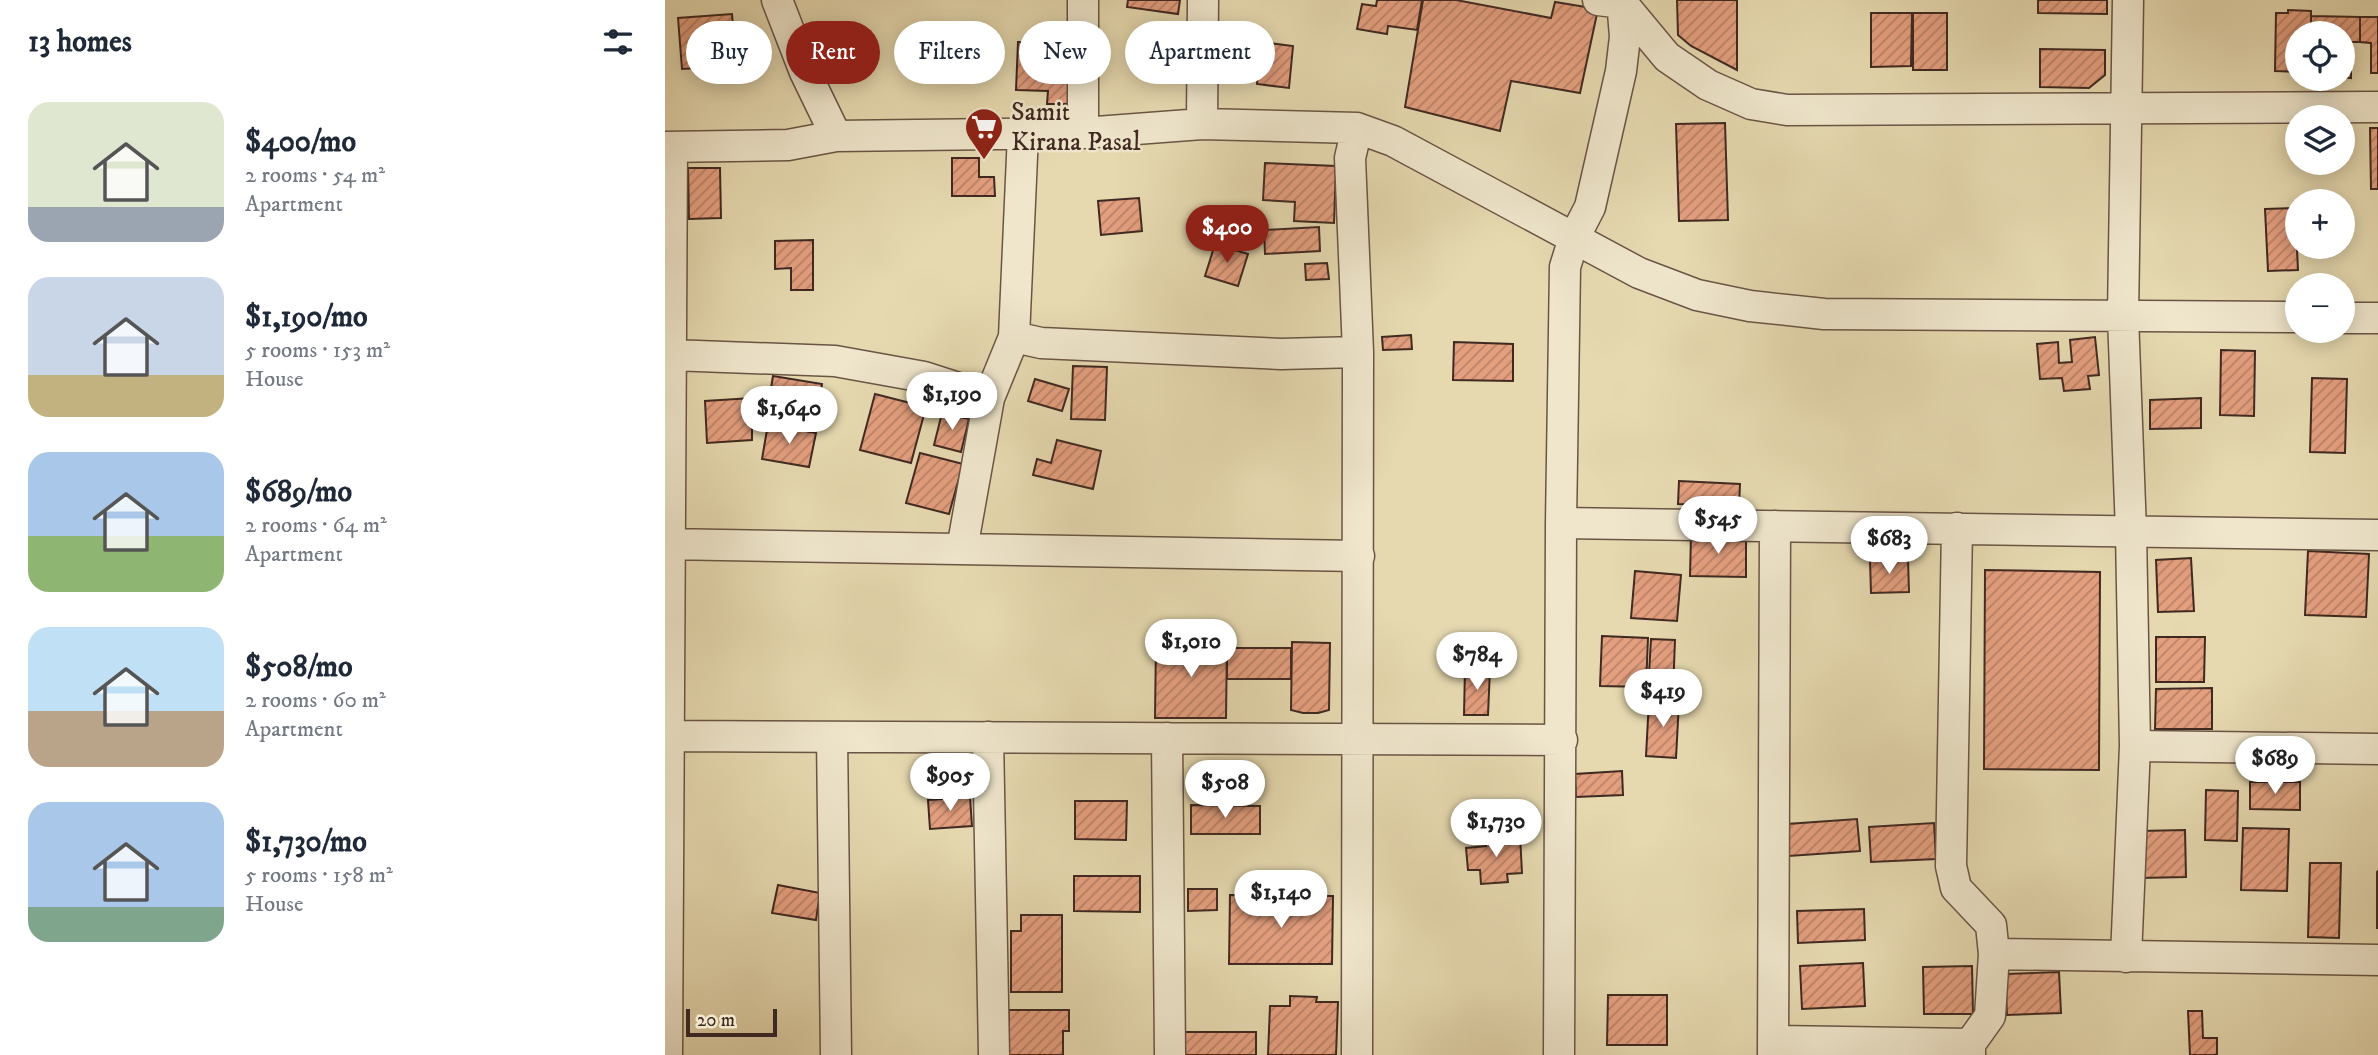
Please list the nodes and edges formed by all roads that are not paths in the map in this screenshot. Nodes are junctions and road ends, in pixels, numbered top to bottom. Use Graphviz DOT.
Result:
graph roads {
  1 [pos="777,0"];
  2 [pos="1083,0"];
  3 [pos="1203,0"];
  4 [pos="2128,0"];
  5 [pos="1614,1"];
  6 [pos="2378,107"];
  7 [pos="2127,109"];
  8 [pos="1202,124"];
  9 [pos="1357,128"];
  10 [pos="1083,133"];
  11 [pos="1023,134"];
  12 [pos="836,136"];
  13 [pos="669,147"];
  14 [pos="1574,237"];
  15 [pos="2123,316"];
  16 [pos="2285,317"];
  17 [pos="2355,318"];
  18 [pos="2378,318"];
  19 [pos="1014,337"];
  20 [pos="1358,352"];
  21 [pos="671,355"];
  22 [pos="989,398"];
  23 [pos="1561,523"];
  24 [pos="1775,526"];
  25 [pos="1957,528"];
  26 [pos="2131,532"];
  27 [pos="2378,535"];
  28 [pos="668,544"];
  29 [pos="962,549"];
  30 [pos="1359,556"];
  31 [pos="669,736"];
  32 [pos="832,737"];
  33 [pos="988,737"];
  34 [pos="1167,738"];
  35 [pos="1357,738"];
  36 [pos="1562,740"];
  37 [pos="2135,746"];
  38 [pos="2378,749"];
  39 [pos="666,951"];
  40 [pos="1994,954"];
  41 [pos="2126,957"];
  42 [pos="2378,960"];
  43 [pos="1773,1048"];
  44 [pos="1970,1049"];
  45 [pos="667,1055"];
  46 [pos="836,1055"];
  47 [pos="994,1055"];
  48 [pos="1170,1055"];
  49 [pos="1357,1055"];
  50 [pos="1559,1055"];
  1 -- 12 [label="street"];
  2 -- 10 [label="street"];
  3 -- 8 [label="street"];
  4 -- 7 [label="street"];
  5 -- 7 [label="street"];
  5 -- 14 [label="street"];
  6 -- 7 [label="street"];
  7 -- 15 [label="street"];
  8 -- 9 [label="street"];
  8 -- 10 [label="street"];
  9 -- 14 [label="street"];
  9 -- 20 [label="street"];
  10 -- 11 [label="street"];
  11 -- 12 [label="street"];
  11 -- 19 [label="street"];
  12 -- 13 [label="street"];
  13 -- 21 [label="street"];
  14 -- 15 [label="street"];
  14 -- 23 [label="street"];
  15 -- 16 [label="street"];
  15 -- 26 [label="street"];
  17 -- 18 [label="street"];
  19 -- 20 [label="street"];
  19 -- 22 [label="street"];
  20 -- 30 [label="street"];
  21 -- 22 [label="street"];
  21 -- 28 [label="street"];
  22 -- 29 [label="street"];
  23 -- 24 [label="street"];
  23 -- 36 [label="street"];
  24 -- 25 [label="street"];
  24 -- 43 [label="street"];
  25 -- 26 [label="street"];
  25 -- 40 [label="street"];
  26 -- 27 [label="street"];
  26 -- 37 [label="street"];
  28 -- 29 [label="street"];
  28 -- 31 [label="street"];
  29 -- 30 [label="street"];
  30 -- 35 [label="street"];
  31 -- 32 [label="street"];
  31 -- 39 [label="street"];
  32 -- 33 [label="street"];
  32 -- 46 [label="street"];
  33 -- 34 [label="street"];
  33 -- 47 [label="street"];
  34 -- 35 [label="street"];
  34 -- 48 [label="street"];
  35 -- 36 [label="street"];
  35 -- 49 [label="street"];
  36 -- 50 [label="street"];
  37 -- 38 [label="street"];
  37 -- 41 [label="street"];
  39 -- 45 [label="street"];
  40 -- 41 [label="street"];
  40 -- 44 [label="street"];
  41 -- 42 [label="street"];
  43 -- 44 [label="street"];
}
